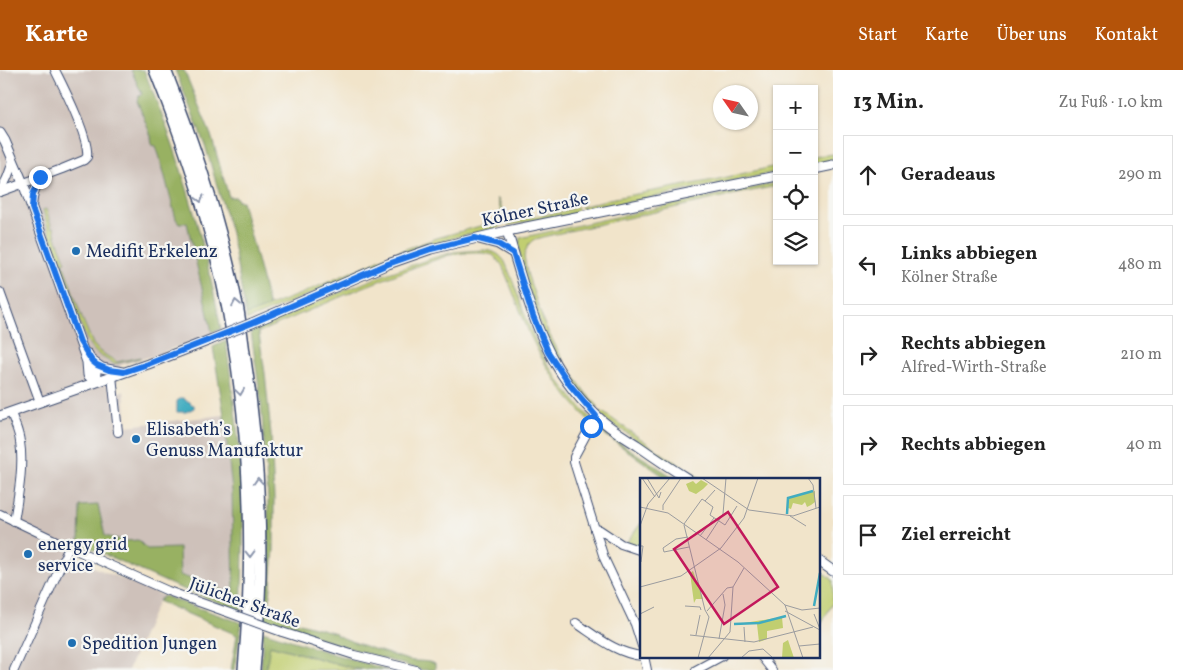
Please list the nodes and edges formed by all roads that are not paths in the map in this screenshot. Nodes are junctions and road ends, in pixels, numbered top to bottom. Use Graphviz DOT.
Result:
graph roads {
  1 [pos="55,70"];
  2 [pos="155,70"];
  3 [pos="165,70"];
  4 [pos="0,133"];
  5 [pos="13,160"];
  6 [pos="833,165"];
  7 [pos="818,168"];
  8 [pos="40,177"];
  9 [pos="773,177"];
  10 [pos="22,183"];
  11 [pos="0,191"];
  12 [pos="32,208"];
  13 [pos="506,231"];
  14 [pos="475,238"];
  15 [pos="513,253"];
  16 [pos="0,292"];
  17 [pos="80,342"];
  18 [pos="92,361"];
  19 [pos="124,372"];
  20 [pos="112,376"];
  21 [pos="95,382"];
  22 [pos="40,402"];
  23 [pos="11,412"];
  24 [pos="0,416"];
  25 [pos="596,416"];
  26 [pos="118,432"];
  27 [pos="686,478"];
  28 [pos="0,514"];
  29 [pos="14,521"];
  30 [pos="595,529"];
  31 [pos="69,547"];
  32 [pos="640,550"];
  33 [pos="820,562"];
  34 [pos="833,571"];
  35 [pos="576,623"];
  36 [pos="640,640"];
  37 [pos="640,656"];
  38 [pos="718,658"];
  39 [pos="763,658"];
  40 [pos="14,670"];
  41 [pos="244,670"];
  42 [pos="254,670"];
  43 [pos="416,670"];
  44 [pos="696,670"];
  45 [pos="772,670"];
  1 -- 8 [label="street"];
  2 -- 41 [label="highway, one-way"];
  42 -- 3 [label="highway, one-way"];
  4 -- 5 [label="main road"];
  5 -- 10 [label="main road"];
  5 -- 11 [label="street"];
  6 -- 7 [label="main road"];
  8 -- 10 [label="street"];
  8 -- 12 [label="street"];
  9 -- 13 [label="main road, Kölner Straße"];
  10 -- 11 [label="street"];
  10 -- 12 [label="main road"];
  12 -- 17 [label="main road"];
  13 -- 14 [label="main road, Kölner Straße"];
  13 -- 15 [label="main road"];
  14 -- 15 [label="main road"];
  14 -- 19 [label="main road, Kölner Straße, bridge"];
  15 -- 25 [label="main road"];
  16 -- 22 [label="street"];
  17 -- 18 [label="main road"];
  17 -- 21 [label="main road"];
  18 -- 19 [label="main road"];
  18 -- 21 [label="main road"];
  19 -- 20 [label="main road, Kölner Straße"];
  20 -- 21 [label="main road, Kölner Straße"];
  20 -- 26 [label="street"];
  21 -- 22 [label="main road, Kölner Straße"];
  22 -- 23 [label="main road, Kölner Straße"];
  23 -- 24 [label="main road, Kölner Straße"];
  23 -- 29 [label="street"];
  25 -- 27 [label="main road"];
  25 -- 30 [label="street"];
  28 -- 29 [label="street, Jülicher Straße"];
  29 -- 31 [label="street, Jülicher Straße"];
  30 -- 32 [label="street"];
  30 -- 36 [label="street"];
  31 -- 40 [label="street"];
  31 -- 43 [label="street, Jülicher Straße, bridge"];
  33 -- 34 [label="main road"];
  35 -- 37 [label="street"];
  38 -- 44 [label="street"];
  39 -- 45 [label="street"];
}
